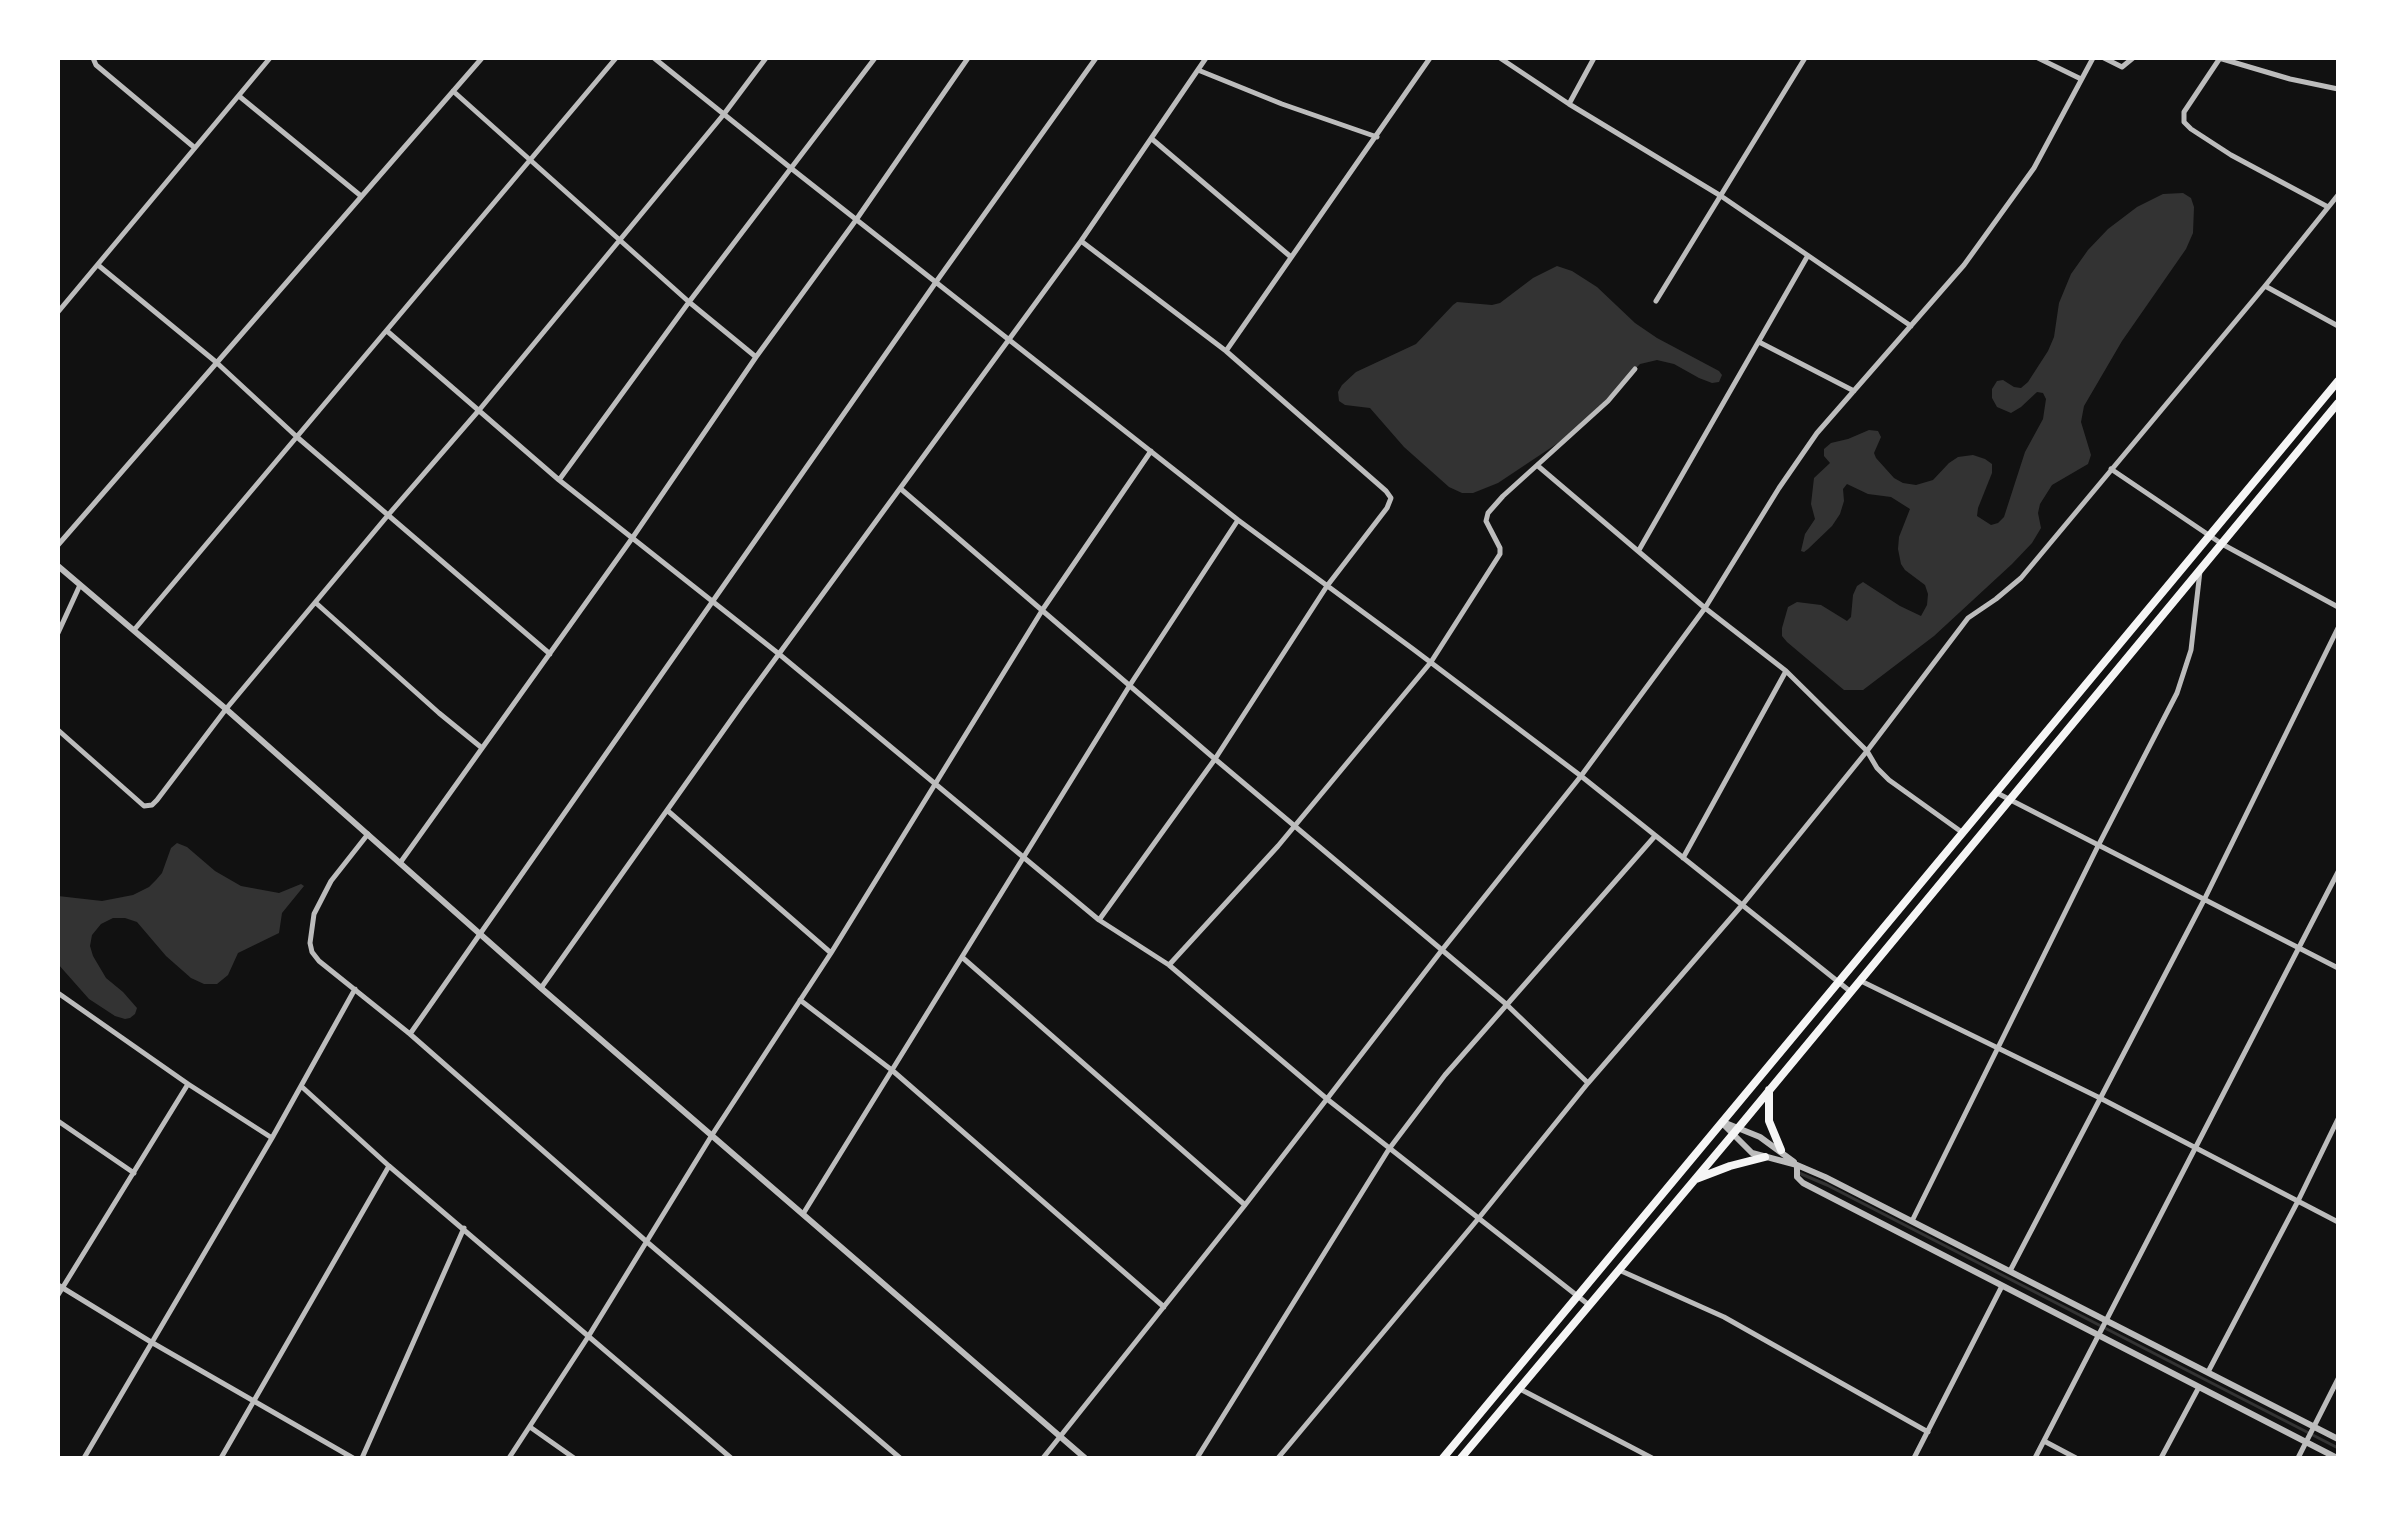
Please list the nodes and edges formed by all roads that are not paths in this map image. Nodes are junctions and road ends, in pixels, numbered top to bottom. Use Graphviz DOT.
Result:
graph roads {
  1 [pos="93,58"];
  2 [pos="270,58"];
  3 [pos="482,58"];
  4 [pos="616,58"];
  5 [pos="654,58"];
  6 [pos="766,58"];
  7 [pos="875,58"];
  8 [pos="968,58"];
  9 [pos="1096,58"];
  10 [pos="1206,58"];
  11 [pos="1430,58"];
  12 [pos="1500,58"];
  13 [pos="1594,58"];
  14 [pos="1805,58"];
  15 [pos="2038,58"];
  16 [pos="2093,58"];
  17 [pos="2104,58"];
  18 [pos="2133,58"];
  19 [pos="2219,58"];
  20 [pos="1198,70"];
  21 [pos="2081,79"];
  22 [pos="2338,89"];
  23 [pos="453,91"];
  24 [pos="239,96"];
  25 [pos="1569,104"];
  26 [pos="724,114"];
  27 [pos="1377,137"];
  28 [pos="1152,139"];
  29 [pos="195,148"];
  30 [pos="531,159"];
  31 [pos="792,169"];
  32 [pos="2338,195"];
  33 [pos="361,196"];
  34 [pos="1721,196"];
  35 [pos="2328,207"];
  36 [pos="856,220"];
  37 [pos="620,239"];
  38 [pos="1081,241"];
  39 [pos="1291,257"];
  40 [pos="1807,257"];
  41 [pos="98,265"];
  42 [pos="936,282"];
  43 [pos="2265,286"];
  44 [pos="1656,301"];
  45 [pos="689,302"];
  46 [pos="58,312"];
  47 [pos="1911,326"];
  48 [pos="2338,326"];
  49 [pos="387,331"];
  50 [pos="1009,340"];
  51 [pos="1759,342"];
  52 [pos="1226,351"];
  53 [pos="756,357"];
  54 [pos="216,362"];
  55 [pos="1635,369"];
  56 [pos="2338,381"];
  57 [pos="1855,391"];
  58 [pos="2338,403"];
  59 [pos="480,409"];
  60 [pos="297,437"];
  61 [pos="1151,451"];
  62 [pos="1538,466"];
  63 [pos="2111,469"];
  64 [pos="559,480"];
  65 [pos="901,489"];
  66 [pos="389,514"];
  67 [pos="1238,520"];
  68 [pos="2209,534"];
  69 [pos="633,537"];
  70 [pos="2222,544"];
  71 [pos="58,545"];
  72 [pos="1639,550"];
  73 [pos="58,566"];
  74 [pos="2200,570"];
  75 [pos="80,585"];
  76 [pos="1327,586"];
  77 [pos="714,601"];
  78 [pos="316,603"];
  79 [pos="2338,607"];
  80 [pos="1705,608"];
  81 [pos="1043,609"];
  82 [pos="2338,628"];
  83 [pos="134,630"];
  84 [pos="58,633"];
  85 [pos="550,654"];
  86 [pos="779,654"];
  87 [pos="1431,662"];
  88 [pos="1786,671"];
  89 [pos="1130,685"];
  90 [pos="226,709"];
  91 [pos="58,730"];
  92 [pos="482,748"];
  93 [pos="1867,751"];
  94 [pos="1215,759"];
  95 [pos="1581,776"];
  96 [pos="937,783"];
  97 [pos="1997,793"];
  98 [pos="2010,800"];
  99 [pos="668,811"];
  100 [pos="1295,825"];
  101 [pos="1963,833"];
  102 [pos="368,834"];
  103 [pos="1655,836"];
  104 [pos="2098,846"];
  105 [pos="1025,858"];
  106 [pos="1683,858"];
  107 [pos="400,863"];
  108 [pos="2338,872"];
  109 [pos="2204,900"];
  110 [pos="1743,904"];
  111 [pos="1099,920"];
  112 [pos="480,934"];
  113 [pos="2299,948"];
  114 [pos="1442,950"];
  115 [pos="831,953"];
  116 [pos="963,958"];
  117 [pos="1169,965"];
  118 [pos="2338,968"];
  119 [pos="1860,981"];
  120 [pos="1840,983"];
  121 [pos="541,988"];
  122 [pos="355,989"];
  123 [pos="1851,992"];
  124 [pos="58,993"];
  125 [pos="800,1000"];
  126 [pos="1506,1004"];
  127 [pos="410,1034"];
  128 [pos="1997,1047"];
  129 [pos="893,1071"];
  130 [pos="1588,1083"];
  131 [pos="188,1084"];
  132 [pos="301,1086"];
  133 [pos="1769,1090"];
  134 [pos="2100,1098"];
  135 [pos="1327,1099"];
  136 [pos="2338,1119"];
  137 [pos="58,1121"];
  138 [pos="1723,1123"];
  139 [pos="1736,1131"];
  140 [pos="712,1135"];
  141 [pos="272,1138"];
  142 [pos="2196,1148"];
  143 [pos="1389,1149"];
  144 [pos="1781,1150"];
  145 [pos="1765,1157"];
  146 [pos="1797,1165"];
  147 [pos="389,1166"];
  148 [pos="134,1173"];
  149 [pos="1695,1179"];
  150 [pos="2298,1201"];
  151 [pos="1245,1205"];
  152 [pos="803,1214"];
  153 [pos="1478,1219"];
  154 [pos="1912,1221"];
  155 [pos="2338,1222"];
  156 [pos="464,1228"];
  157 [pos="647,1242"];
  158 [pos="1618,1270"];
  159 [pos="2010,1271"];
  160 [pos="2002,1286"];
  161 [pos="60,1287"];
  162 [pos="58,1295"];
  163 [pos="1577,1296"];
  164 [pos="1589,1305"];
  165 [pos="1164,1307"];
  166 [pos="2106,1320"];
  167 [pos="2099,1335"];
  168 [pos="588,1337"];
  169 [pos="151,1342"];
  170 [pos="2208,1372"];
  171 [pos="2338,1379"];
  172 [pos="2199,1387"];
  173 [pos="1519,1389"];
  174 [pos="254,1401"];
  175 [pos="530,1427"];
  176 [pos="2314,1427"];
  177 [pos="1928,1432"];
  178 [pos="1061,1437"];
  179 [pos="2338,1439"];
  180 [pos="2044,1441"];
  181 [pos="2306,1442"];
  182 [pos="84,1458"];
  183 [pos="221,1458"];
  184 [pos="353,1458"];
  185 [pos="362,1458"];
  186 [pos="509,1458"];
  187 [pos="574,1458"];
  188 [pos="731,1458"];
  189 [pos="900,1458"];
  190 [pos="1043,1458"];
  191 [pos="1085,1458"];
  192 [pos="1197,1458"];
  193 [pos="1278,1458"];
  194 [pos="1443,1458"];
  195 [pos="1461,1458"];
  196 [pos="1652,1458"];
  197 [pos="1914,1458"];
  198 [pos="2035,1458"];
  199 [pos="2076,1458"];
  200 [pos="2161,1458"];
  201 [pos="2298,1458"];
  202 [pos="2337,1458"];
  1 -- 29 [label="street"];
  2 -- 24 [label="street"];
  3 -- 23 [label="street"];
  4 -- 30 [label="street"];
  5 -- 26 [label="street"];
  6 -- 26 [label="street"];
  7 -- 31 [label="street"];
  8 -- 36 [label="street"];
  9 -- 42 [label="street"];
  10 -- 20 [label="street"];
  11 -- 27 [label="street"];
  12 -- 25 [label="street"];
  13 -- 25 [label="street"];
  14 -- 34 [label="street"];
  15 -- 21 [label="street"];
  16 -- 21 [label="street"];
  17 -- 18 [label="street"];
  19 -- 22 [label="street"];
  19 -- 35 [label="street"];
  20 -- 27 [label="street"];
  20 -- 28 [label="street"];
  21 -- 47 [label="street"];
  23 -- 30 [label="street"];
  23 -- 33 [label="street"];
  24 -- 29 [label="street"];
  24 -- 33 [label="street"];
  25 -- 34 [label="street"];
  26 -- 31 [label="street"];
  26 -- 37 [label="street"];
  27 -- 39 [label="street"];
  28 -- 38 [label="street"];
  28 -- 39 [label="street"];
  29 -- 41 [label="street"];
  30 -- 37 [label="street"];
  30 -- 49 [label="street"];
  31 -- 36 [label="street"];
  31 -- 45 [label="street"];
  32 -- 35 [label="street"];
  33 -- 54 [label="street"];
  34 -- 40 [label="street"];
  34 -- 44 [label="street"];
  35 -- 43 [label="street"];
  36 -- 42 [label="street"];
  36 -- 53 [label="street"];
  37 -- 45 [label="street"];
  37 -- 59 [label="street"];
  38 -- 50 [label="street"];
  38 -- 52 [label="street"];
  39 -- 52 [label="street"];
  40 -- 47 [label="street"];
  40 -- 51 [label="street"];
  41 -- 46 [label="street"];
  41 -- 54 [label="street"];
  42 -- 50 [label="street"];
  42 -- 77 [label="street"];
  43 -- 48 [label="street"];
  43 -- 63 [label="street"];
  45 -- 53 [label="street"];
  45 -- 64 [label="street"];
  47 -- 57 [label="street"];
  49 -- 59 [label="street"];
  49 -- 60 [label="street"];
  50 -- 61 [label="street"];
  50 -- 65 [label="street"];
  51 -- 57 [label="street"];
  51 -- 72 [label="street"];
  52 -- 76 [label="street"];
  53 -- 69 [label="street"];
  54 -- 60 [label="street"];
  54 -- 71 [label="street"];
  55 -- 62 [label="street"];
  56 -- 68 [label="highway"];
  57 -- 80 [label="street"];
  58 -- 70 [label="highway"];
  59 -- 64 [label="street"];
  59 -- 66 [label="street"];
  60 -- 66 [label="street"];
  60 -- 83 [label="street"];
  61 -- 67 [label="street"];
  61 -- 81 [label="street"];
  62 -- 72 [label="street"];
  62 -- 87 [label="street"];
  63 -- 68 [label="street"];
  63 -- 93 [label="street"];
  64 -- 69 [label="street"];
  65 -- 81 [label="street"];
  65 -- 86 [label="street"];
  66 -- 78 [label="street"];
  66 -- 85 [label="street"];
  67 -- 76 [label="street"];
  67 -- 89 [label="street"];
  68 -- 70 [label="street"];
  68 -- 97 [label="highway"];
  69 -- 77 [label="street"];
  69 -- 85 [label="street"];
  70 -- 74 [label="highway"];
  70 -- 79 [label="street"];
  72 -- 80 [label="street"];
  73 -- 75 [label="street"];
  74 -- 98 [label="highway"];
  74 -- 104 [label="street"];
  75 -- 83 [label="street"];
  75 -- 84 [label="street"];
  76 -- 87 [label="street"];
  76 -- 94 [label="street"];
  77 -- 86 [label="street"];
  77 -- 112 [label="street"];
  78 -- 90 [label="street"];
  78 -- 92 [label="street"];
  80 -- 88 [label="street"];
  80 -- 95 [label="street"];
  81 -- 89 [label="street"];
  81 -- 96 [label="street"];
  82 -- 109 [label="street"];
  83 -- 90 [label="street"];
  85 -- 92 [label="street"];
  86 -- 96 [label="street"];
  86 -- 99 [label="street"];
  87 -- 95 [label="street"];
  87 -- 100 [label="street"];
  88 -- 93 [label="street"];
  88 -- 106 [label="street"];
  89 -- 94 [label="street"];
  89 -- 105 [label="street"];
  90 -- 91 [label="street"];
  90 -- 102 [label="street"];
  92 -- 107 [label="street"];
  93 -- 101 [label="street"];
  93 -- 110 [label="street"];
  94 -- 100 [label="street"];
  94 -- 111 [label="street"];
  95 -- 103 [label="street"];
  95 -- 114 [label="street"];
  96 -- 105 [label="street"];
  96 -- 115 [label="street"];
  97 -- 98 [label="street"];
  97 -- 101 [label="highway"];
  98 -- 104 [label="street"];
  98 -- 119 [label="highway"];
  99 -- 115 [label="street"];
  99 -- 121 [label="street"];
  100 -- 114 [label="street"];
  100 -- 117 [label="street"];
  101 -- 120 [label="highway"];
  102 -- 107 [label="street"];
  102 -- 122 [label="street"];
  103 -- 106 [label="street"];
  103 -- 126 [label="street"];
  104 -- 109 [label="street"];
  104 -- 128 [label="street"];
  105 -- 111 [label="street"];
  105 -- 116 [label="street"];
  106 -- 110 [label="street"];
  107 -- 112 [label="street"];
  108 -- 113 [label="street"];
  109 -- 113 [label="street"];
  109 -- 134 [label="street"];
  110 -- 120 [label="street"];
  110 -- 130 [label="street"];
  111 -- 117 [label="street"];
  112 -- 121 [label="street"];
  112 -- 127 [label="street"];
  113 -- 118 [label="street"];
  113 -- 142 [label="street"];
  114 -- 126 [label="street"];
  114 -- 135 [label="street"];
  115 -- 125 [label="street"];
  116 -- 129 [label="street"];
  116 -- 151 [label="street"];
  117 -- 135 [label="street"];
  119 -- 123 [label="highway"];
  119 -- 128 [label="street"];
  120 -- 123 [label="street"];
  120 -- 138 [label="highway"];
  121 -- 140 [label="street"];
  122 -- 127 [label="street"];
  122 -- 132 [label="street"];
  123 -- 133 [label="highway"];
  124 -- 131 [label="street"];
  125 -- 129 [label="street"];
  125 -- 140 [label="street"];
  126 -- 130 [label="street"];
  126 -- 143 [label="street"];
  127 -- 157 [label="street"];
  128 -- 134 [label="street"];
  128 -- 154 [label="street"];
  129 -- 152 [label="street"];
  129 -- 165 [label="street"];
  130 -- 153 [label="street"];
  131 -- 141 [label="street"];
  131 -- 148 [label="street"];
  132 -- 141 [label="street"];
  132 -- 147 [label="street"];
  133 -- 139 [label="highway"];
  133 -- 144 [label="highway"];
  134 -- 142 [label="street"];
  134 -- 159 [label="street"];
  135 -- 143 [label="street"];
  135 -- 151 [label="street"];
  136 -- 150 [label="street"];
  137 -- 148 [label="street"];
  138 -- 139 [label="street"];
  138 -- 163 [label="highway"];
  139 -- 144 [label="street"];
  139 -- 145 [label="street"];
  139 -- 149 [label="highway"];
  140 -- 152 [label="street"];
  140 -- 157 [label="street"];
  141 -- 169 [label="street"];
  142 -- 150 [label="street"];
  142 -- 166 [label="street"];
  143 -- 153 [label="street"];
  143 -- 192 [label="street"];
  144 -- 146 [label="street"];
  145 -- 146 [label="street"];
  145 -- 149 [label="highway"];
  146 -- 154 [label="street"];
  146 -- 160 [label="street"];
  147 -- 156 [label="street"];
  147 -- 174 [label="street"];
  148 -- 161 [label="street"];
  149 -- 158 [label="highway"];
  150 -- 155 [label="street"];
  150 -- 170 [label="street"];
  151 -- 165 [label="street"];
  152 -- 178 [label="street"];
  153 -- 163 [label="street"];
  153 -- 193 [label="street"];
  154 -- 159 [label="street"];
  156 -- 168 [label="street"];
  156 -- 185 [label="street"];
  157 -- 168 [label="street"];
  157 -- 189 [label="street"];
  158 -- 164 [label="highway"];
  158 -- 177 [label="street"];
  159 -- 166 [label="street"];
  160 -- 167 [label="street"];
  160 -- 177 [label="street"];
  161 -- 162 [label="street"];
  161 -- 169 [label="street"];
  163 -- 164 [label="street"];
  163 -- 194 [label="highway"];
  164 -- 173 [label="highway"];
  165 -- 178 [label="street"];
  166 -- 167 [label="street"];
  166 -- 170 [label="street"];
  167 -- 172 [label="street"];
  167 -- 180 [label="street"];
  168 -- 175 [label="street"];
  168 -- 188 [label="street"];
  169 -- 174 [label="street"];
  169 -- 182 [label="street"];
  170 -- 176 [label="street"];
  171 -- 176 [label="street"];
  172 -- 181 [label="street"];
  172 -- 200 [label="street"];
  173 -- 195 [label="highway"];
  173 -- 196 [label="street"];
  174 -- 183 [label="street"];
  174 -- 184 [label="street"];
  175 -- 186 [label="street"];
  175 -- 187 [label="street"];
  176 -- 179 [label="street"];
  176 -- 181 [label="street"];
  177 -- 197 [label="street"];
  178 -- 190 [label="street"];
  178 -- 191 [label="street"];
  180 -- 198 [label="street"];
  180 -- 199 [label="street"];
  181 -- 201 [label="street"];
  181 -- 202 [label="street"];
}
